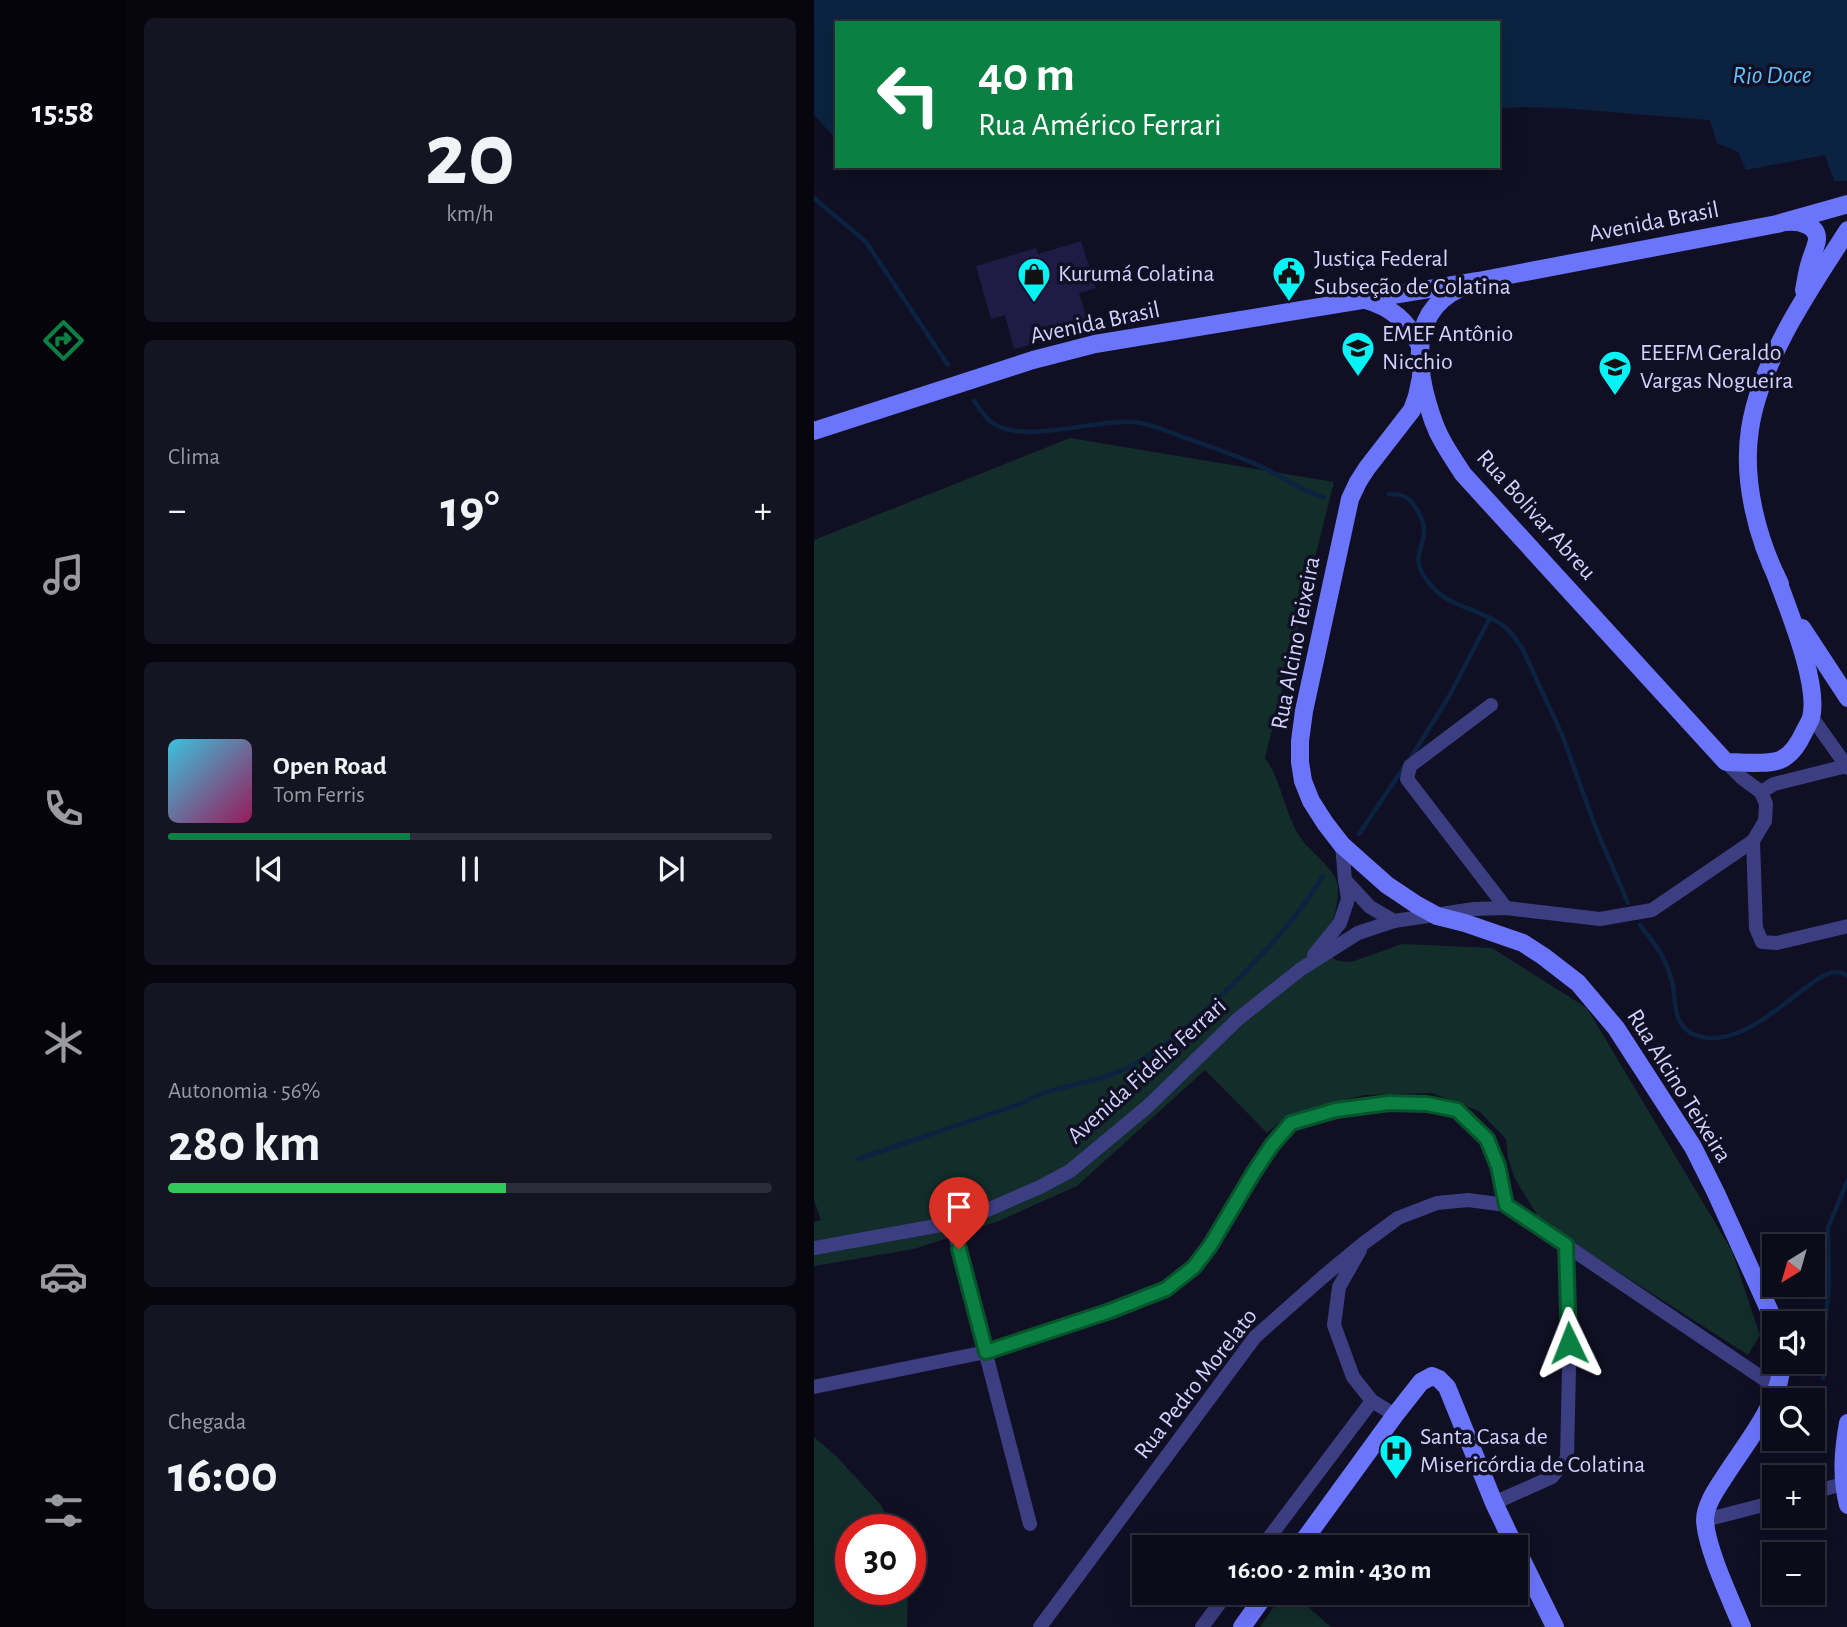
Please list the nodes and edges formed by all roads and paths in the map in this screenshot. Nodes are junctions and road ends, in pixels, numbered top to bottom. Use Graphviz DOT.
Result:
graph roads {
  1 [pos="1847,204"];
  2 [pos="1778,223"];
  3 [pos="1847,230"];
  4 [pos="1478,281"];
  5 [pos="1362,299"];
  6 [pos="1800,303"];
  7 [pos="1419,344"];
  8 [pos="1421,377"];
  9 [pos="814,431"];
  10 [pos="1775,573"];
  11 [pos="1847,698"];
  12 [pos="1491,705"];
  13 [pos="1811,716"];
  14 [pos="1780,760"];
  15 [pos="1726,762"];
  16 [pos="1847,767"];
  17 [pos="1768,788"];
  18 [pos="1753,841"];
  19 [pos="1342,845"];
  20 [pos="1345,880"];
  21 [pos="1506,908"];
  22 [pos="1437,916"];
  23 [pos="1394,921"];
  24 [pos="1847,926"];
  25 [pos="1302,969"];
  26 [pos="1506,1205"];
  27 [pos="952,1223"];
  28 [pos="1364,1243"];
  29 [pos="1566,1245"];
  30 [pos="814,1248"];
  31 [pos="1770,1311"];
  32 [pos="986,1352"];
  33 [pos="1781,1374"];
  34 [pos="814,1387"];
  35 [pos="1777,1388"];
  36 [pos="1372,1401"];
  37 [pos="1395,1415"];
  38 [pos="1762,1418"];
  39 [pos="1847,1423"];
  40 [pos="1843,1484"];
  41 [pos="1825,1489"];
  42 [pos="1494,1503"];
  43 [pos="1762,1505"];
  44 [pos="1847,1505"];
  45 [pos="1705,1520"];
  46 [pos="1030,1524"];
  47 [pos="1271,1535"];
  48 [pos="1308,1535"];
  49 [pos="1510,1535"];
  50 [pos="1528,1572"];
  51 [pos="1218,1605"];
  52 [pos="1258,1605"];
  53 [pos="1040,1627"];
  54 [pos="1202,1627"];
  55 [pos="1242,1627"];
  56 [pos="1555,1627"];
  57 [pos="1742,1627"];
  1 -- 2 [label="main road, Avenida Brasil"];
  2 -- 4 [label="main road, Avenida Brasil"];
  2 -- 6 [label="main road"];
  3 -- 6 [label="main road"];
  4 -- 5 [label="main road, Avenida Brasil"];
  4 -- 7 [label="main road, Rua Bolivar Abreu"];
  5 -- 7 [label="main road"];
  5 -- 9 [label="main road, Avenida Brasil"];
  6 -- 10 [label="main road"];
  7 -- 8 [label="main road, Rua Bolivar Abreu"];
  8 -- 15 [label="main road, Rua Bolivar Abreu"];
  8 -- 19 [label="main road, Rua Alcino Teixeira"];
  10 -- 11 [label="main road"];
  10 -- 13 [label="main road"];
  12 -- 21 [label="street"];
  13 -- 14 [label="main road"];
  13 -- 16 [label="street"];
  14 -- 15 [label="main road"];
  14 -- 17 [label="street"];
  15 -- 17 [label="street"];
  16 -- 17 [label="street"];
  17 -- 18 [label="street"];
  18 -- 21 [label="street, Avenida Fidelis Ferrari"];
  18 -- 24 [label="street"];
  19 -- 20 [label="street, Avenida Fidelis Ferrari"];
  19 -- 22 [label="main road, Rua Alcino Teixeira"];
  20 -- 23 [label="street"];
  20 -- 25 [label="street, Avenida Fidelis Ferrari"];
  21 -- 22 [label="street, Avenida Fidelis Ferrari"];
  22 -- 23 [label="street, Avenida Fidelis Ferrari"];
  22 -- 31 [label="main road, Rua Alcino Teixeira"];
  23 -- 25 [label="street, Avenida Fidelis Ferrari"];
  25 -- 27 [label="street, Avenida Fidelis Ferrari"];
  26 -- 28 [label="street, Rua Pedro Morelato"];
  26 -- 29 [label="street"];
  26 -- 32 [label="street"];
  27 -- 30 [label="street, Avenida Fidelis Ferrari"];
  27 -- 32 [label="street"];
  28 -- 36 [label="street"];
  28 -- 53 [label="street, Rua Pedro Morelato"];
  29 -- 35 [label="street"];
  29 -- 42 [label="street"];
  32 -- 34 [label="street"];
  32 -- 46 [label="street"];
  33 -- 35 [label="main road"];
  36 -- 37 [label="street"];
  36 -- 47 [label="street"];
  37 -- 42 [label="main road"];
  37 -- 48 [label="main road"];
  38 -- 45 [label="main road"];
  39 -- 40 [label="main road"];
  40 -- 41 [label="street"];
  40 -- 44 [label="main road"];
  42 -- 49 [label="main road"];
  43 -- 45 [label="street"];
  45 -- 57 [label="main road"];
  50 -- 56 [label="main road"];
  51 -- 54 [label="street"];
  52 -- 55 [label="main road"];
}
